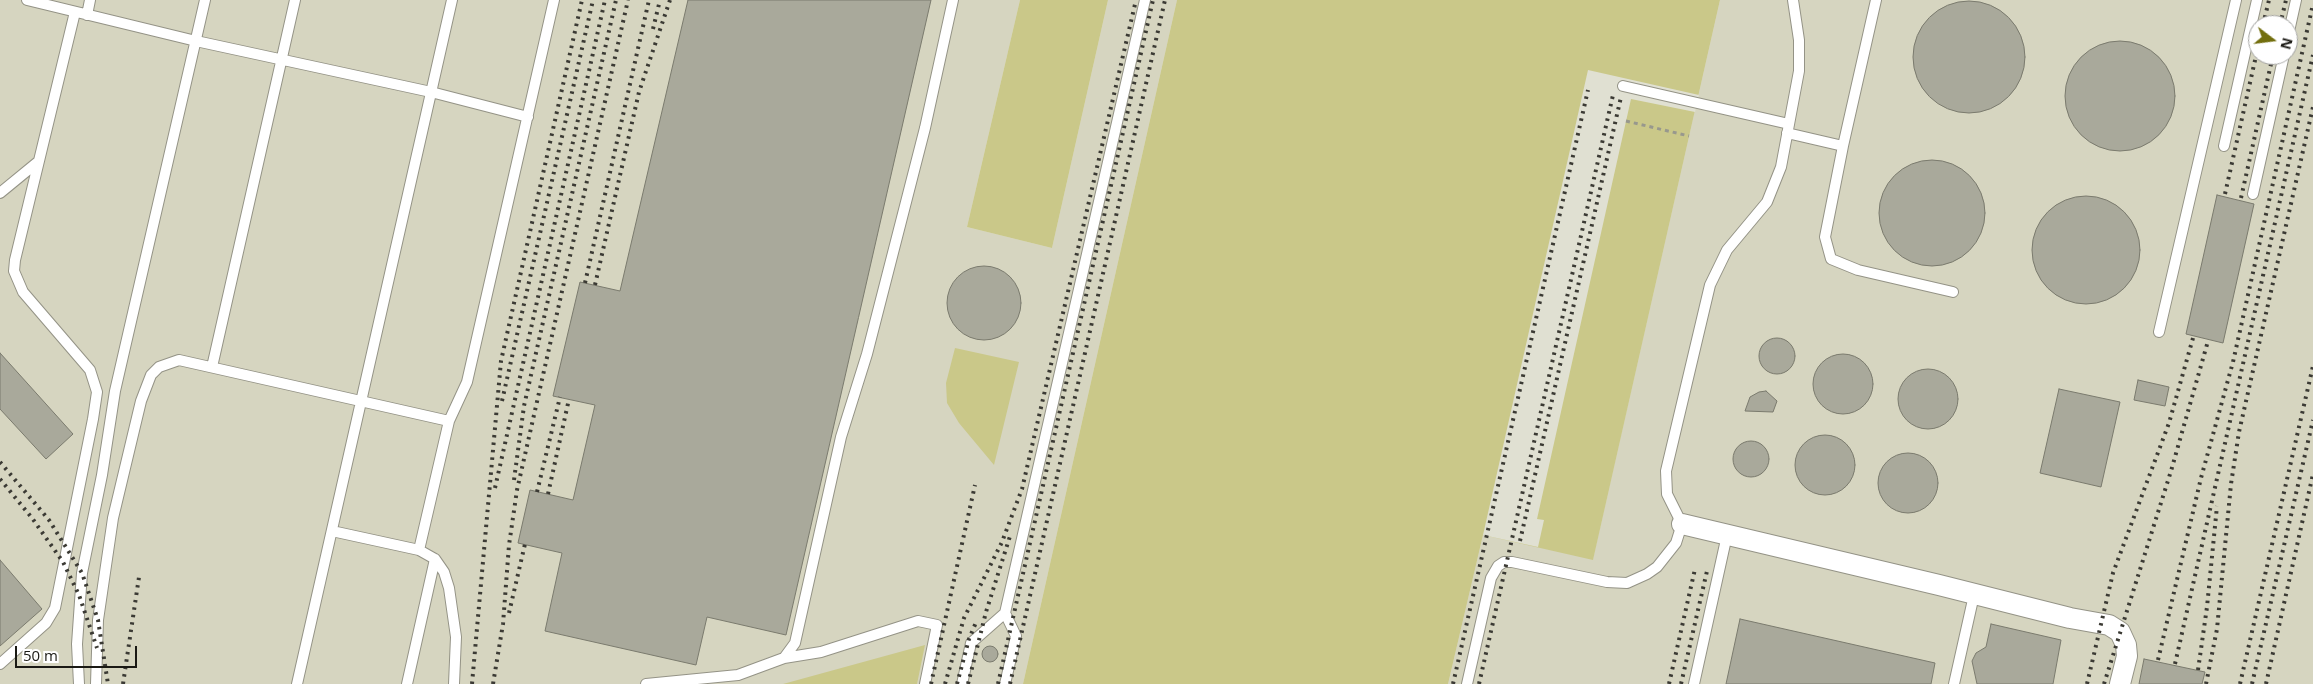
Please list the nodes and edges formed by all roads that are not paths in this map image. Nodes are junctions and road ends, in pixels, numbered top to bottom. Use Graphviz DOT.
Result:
graph roads {
  1 [pos="27,0"];
  2 [pos="90,0"];
  3 [pos="204,0"];
  4 [pos="295,0"];
  5 [pos="452,0"];
  6 [pos="554,0"];
  7 [pos="953,0"];
  8 [pos="1145,0"];
  9 [pos="1793,0"];
  10 [pos="1876,0"];
  11 [pos="2236,0"];
  12 [pos="2257,0"];
  13 [pos="2296,0"];
  14 [pos="75,12"];
  15 [pos="87,14"];
  16 [pos="2293,15"];
  17 [pos="196,41"];
  18 [pos="282,60"];
  19 [pos="2282,65"];
  20 [pos="1623,86"];
  21 [pos="431,92"];
  22 [pos="528,117"];
  23 [pos="1788,128"];
  24 [pos="1843,146"];
  25 [pos="2224,146"];
  26 [pos="38,160"];
  27 [pos="0,193"];
  28 [pos="2253,194"];
  29 [pos="1953,292"];
  30 [pos="2159,332"];
  31 [pos="212,367"];
  32 [pos="361,400"];
  33 [pos="449,421"];
  34 [pos="1682,524"];
  35 [pos="332,531"];
  36 [pos="1728,535"];
  37 [pos="419,550"];
  38 [pos="435,559"];
  39 [pos="1974,595"];
  40 [pos="1006,613"];
  41 [pos="784,658"];
  42 [pos="0,664"];
  43 [pos="79,684"];
  44 [pos="96,684"];
  45 [pos="297,684"];
  46 [pos="407,684"];
  47 [pos="454,684"];
  48 [pos="646,684"];
  49 [pos="924,684"];
  50 [pos="962,684"];
  51 [pos="1005,684"];
  52 [pos="1467,684"];
  53 [pos="1694,684"];
  54 [pos="1954,684"];
  55 [pos="2120,684"];
  1 -- 14 [label="lane"];
  2 -- 15 [label="lane"];
  3 -- 17 [label="lane"];
  4 -- 18 [label="lane"];
  5 -- 21 [label="lane"];
  6 -- 22 [label="lane"];
  7 -- 41 [label="lane"];
  8 -- 40 [label="lane"];
  9 -- 23 [label="lane"];
  10 -- 24 [label="lane"];
  11 -- 30 [label="lane"];
  12 -- 25 [label="lane"];
  13 -- 16 [label="lane"];
  14 -- 15 [label="lane"];
  14 -- 26 [label="lane"];
  15 -- 17 [label="lane"];
  17 -- 18 [label="lane"];
  17 -- 43 [label="lane"];
  18 -- 21 [label="lane"];
  18 -- 31 [label="lane"];
  19 -- 28 [label="lane"];
  20 -- 23 [label="lane"];
  21 -- 22 [label="lane"];
  21 -- 32 [label="lane"];
  22 -- 33 [label="lane"];
  23 -- 24 [label="lane"];
  23 -- 34 [label="lane"];
  24 -- 29 [label="lane"];
  26 -- 27 [label="lane"];
  26 -- 42 [label="lane"];
  31 -- 32 [label="lane"];
  31 -- 44 [label="lane"];
  32 -- 33 [label="lane"];
  32 -- 35 [label="lane"];
  33 -- 37 [label="lane"];
  34 -- 36 [label="street"];
  34 -- 52 [label="lane"];
  35 -- 37 [label="lane"];
  35 -- 45 [label="lane"];
  36 -- 39 [label="street"];
  36 -- 53 [label="lane"];
  37 -- 38 [label="lane"];
  38 -- 46 [label="lane"];
  38 -- 47 [label="lane"];
  39 -- 54 [label="lane"];
  39 -- 55 [label="street"];
  40 -- 50 [label="lane"];
  40 -- 51 [label="lane"];
  41 -- 48 [label="lane"];
  41 -- 49 [label="lane"];
}
